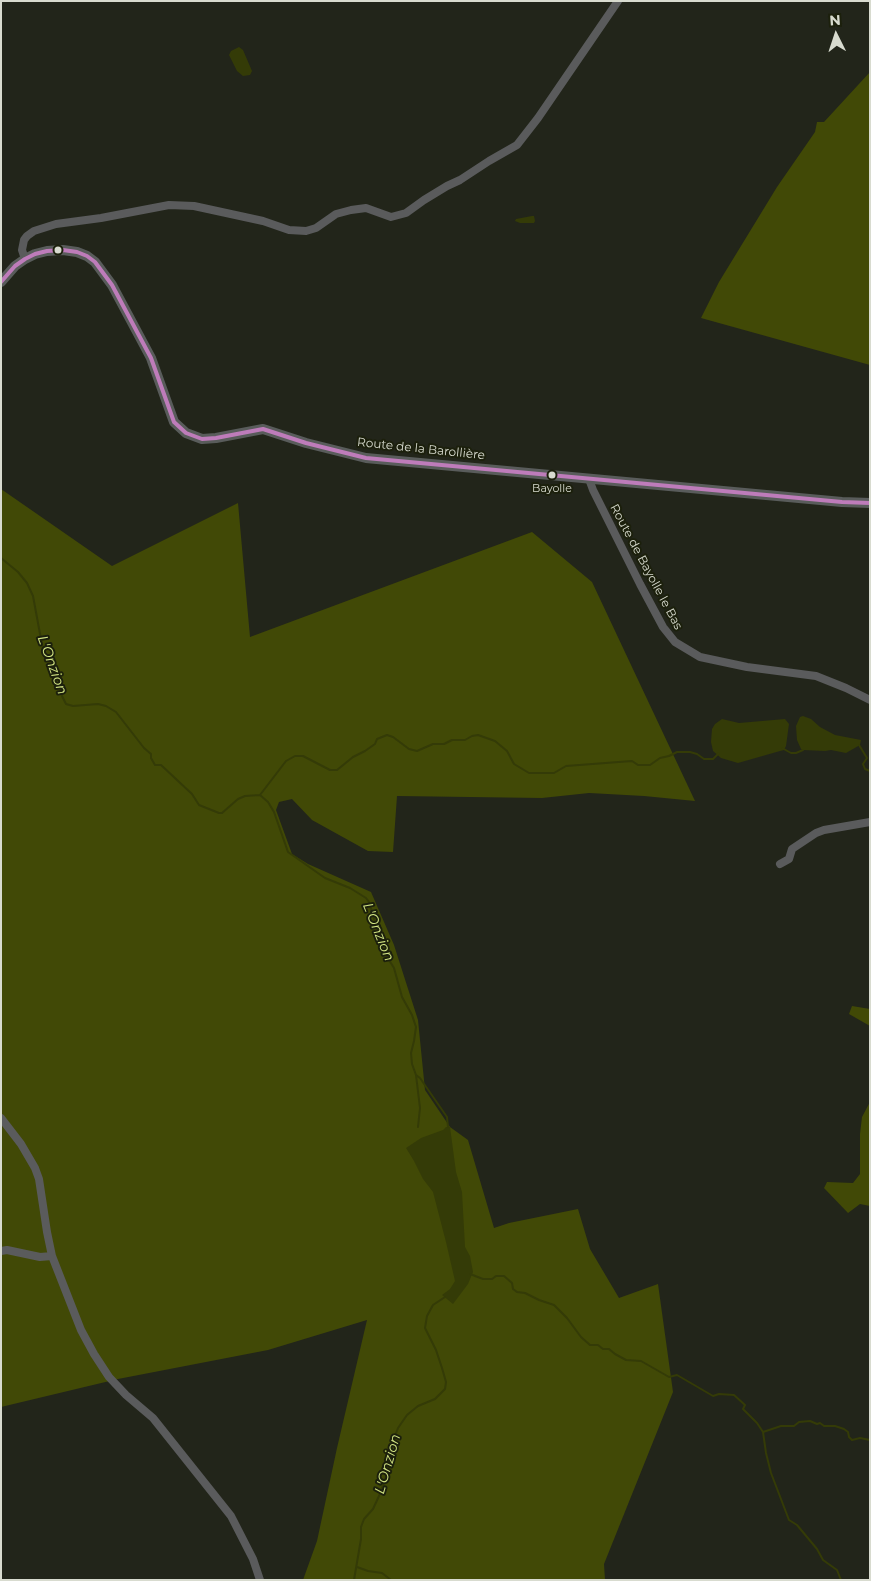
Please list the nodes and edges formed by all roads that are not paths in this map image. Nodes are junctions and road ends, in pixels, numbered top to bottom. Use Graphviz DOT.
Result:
graph roads {
  1 [pos="618,1"];
  2 [pos="25,259"];
  3 [pos="1,282"];
  4 [pos="589,479"];
  5 [pos="870,503"];
  6 [pos="870,700"];
  7 [pos="870,822"];
  8 [pos="780,864"];
  9 [pos="1,1118"];
  10 [pos="1,1251"];
  11 [pos="52,1256"];
  12 [pos="260,1580"];
  1 -- 2 [label="street"];
  2 -- 3 [label="main road, Route de la Barollière"];
  2 -- 4 [label="main road, Route de la Barollière"];
  4 -- 5 [label="main road, Route de la Barollière"];
  4 -- 6 [label="street, Route de Bayolle le Bas"];
  7 -- 8 [label="street"];
  9 -- 11 [label="street"];
  10 -- 11 [label="street"];
  11 -- 12 [label="street"];
}
